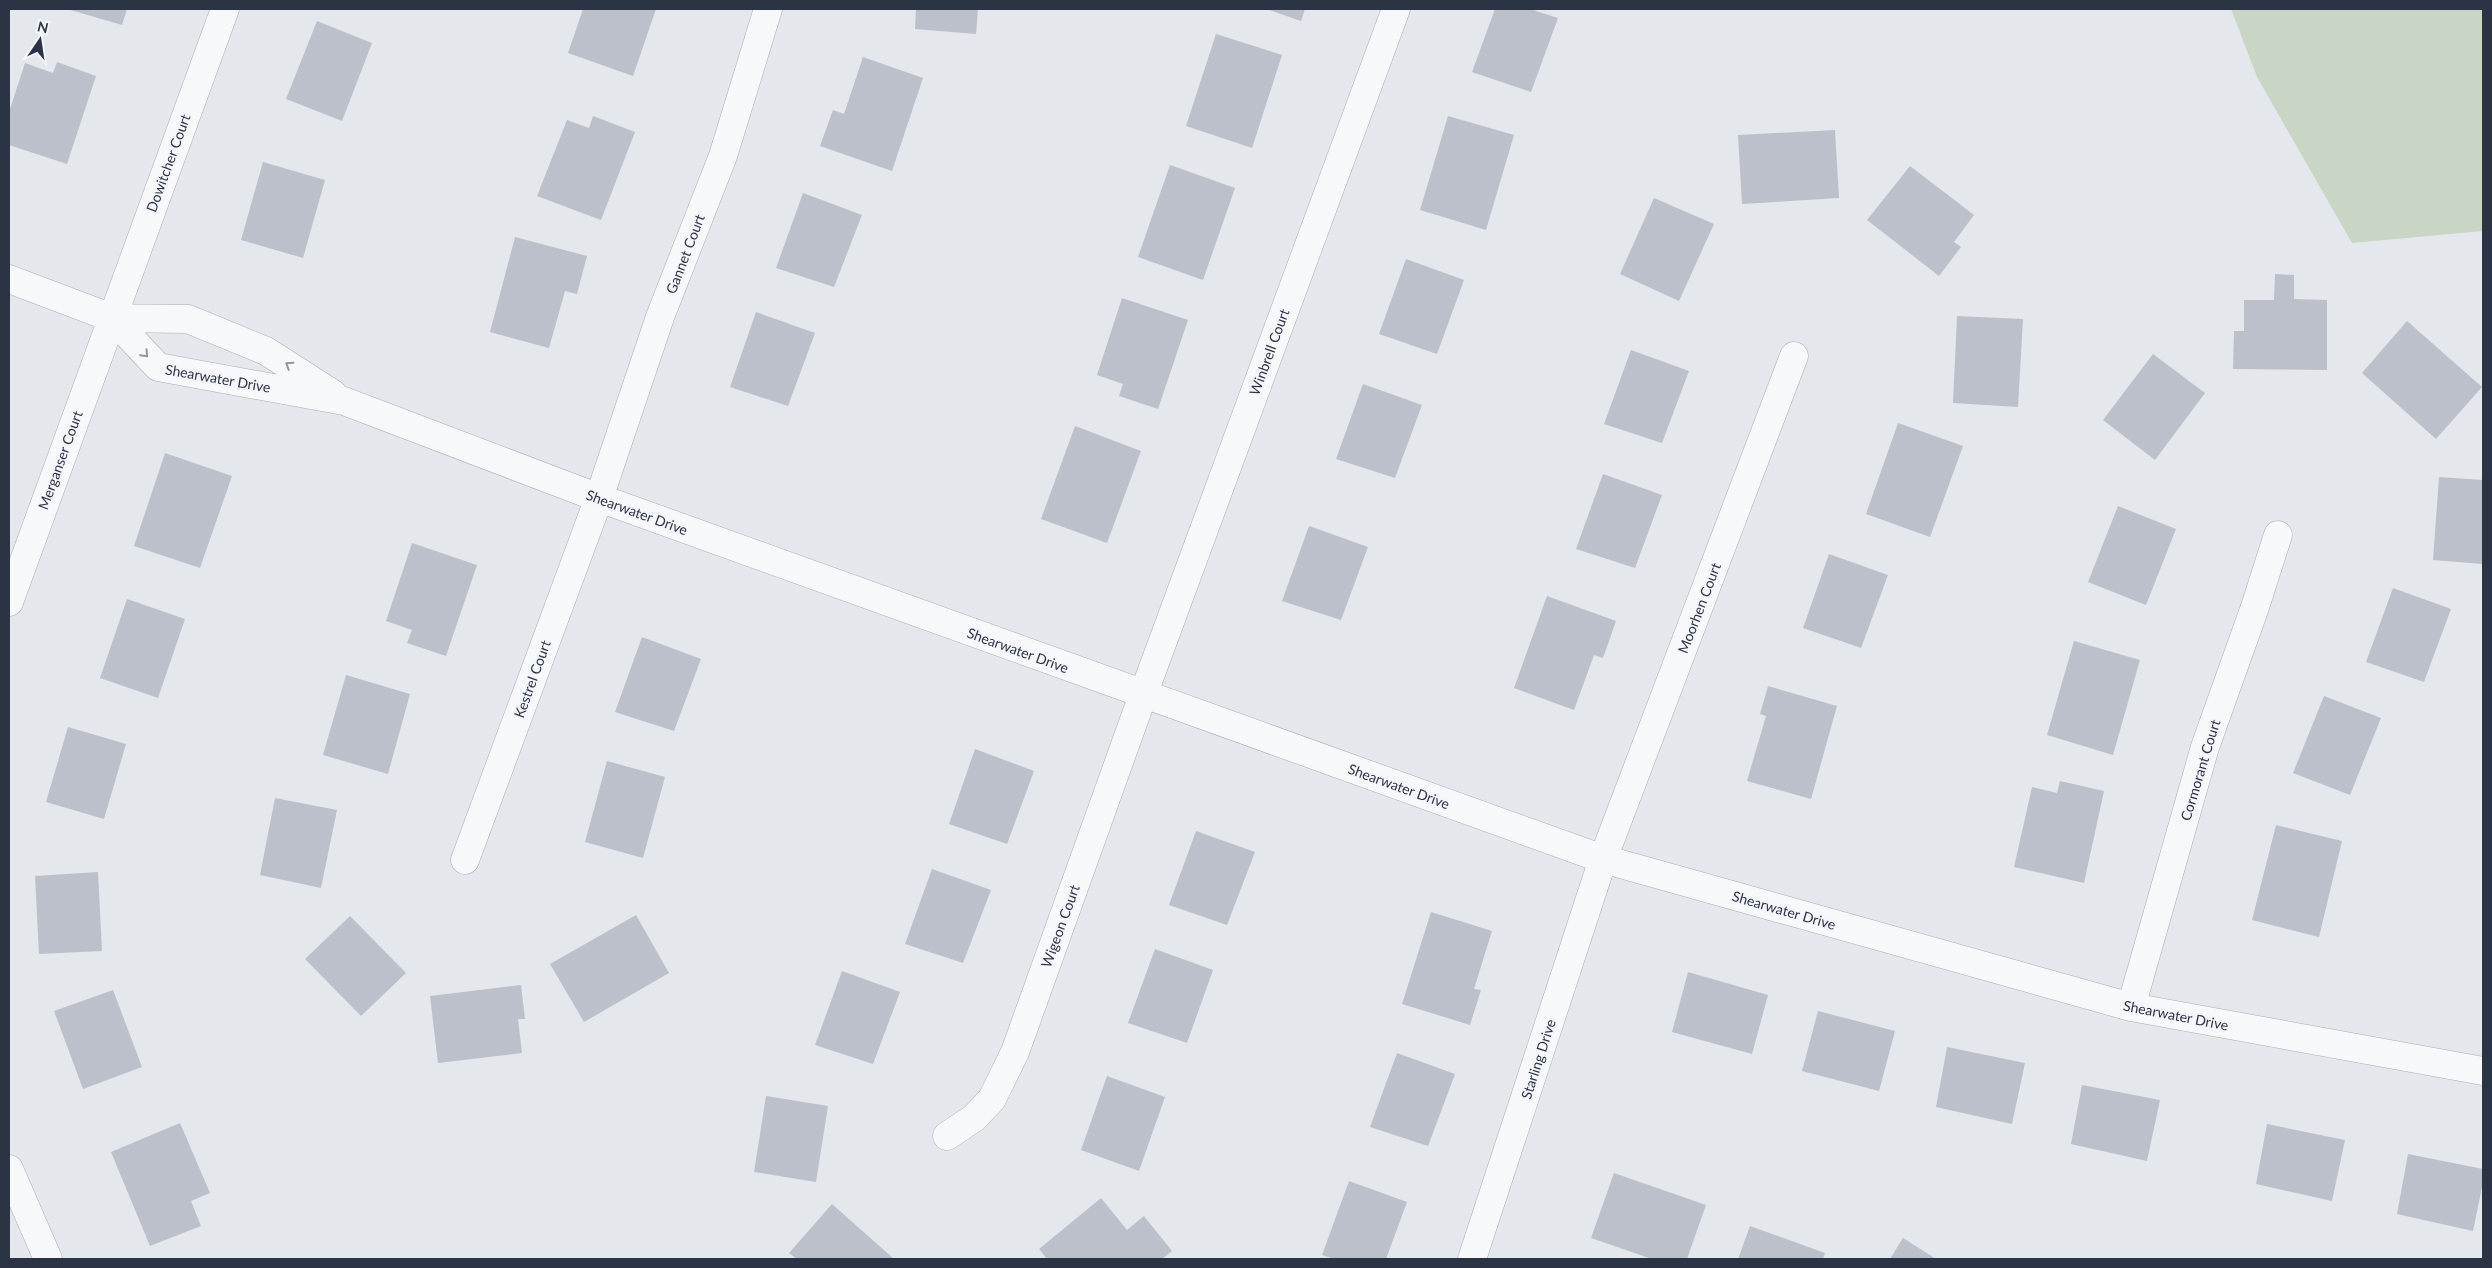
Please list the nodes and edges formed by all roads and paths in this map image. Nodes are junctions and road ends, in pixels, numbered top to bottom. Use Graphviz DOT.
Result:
graph roads {
  1 [pos="225,9"];
  2 [pos="768,9"];
  3 [pos="1396,9"];
  4 [pos="9,279"];
  5 [pos="112,318"];
  6 [pos="1794,356"];
  7 [pos="344,401"];
  8 [pos="599,498"];
  9 [pos="2278,535"];
  10 [pos="9,602"];
  11 [pos="1143,695"];
  12 [pos="1603,859"];
  13 [pos="465,860"];
  14 [pos="2131,1007"];
  15 [pos="2483,1071"];
  16 [pos="947,1136"];
  17 [pos="9,1169"];
  18 [pos="48,1259"];
  19 [pos="1472,1259"];
  1 -- 5 [label="street, Dowitcher Court"];
  2 -- 8 [label="street, Gannet Court"];
  3 -- 11 [label="street, Winbrell Court"];
  4 -- 5 [label="street, Shearwater Drive"];
  7 -- 5 [label="street, Shearwater Drive, one-way"];
  5 -- 7 [label="street, Shearwater Drive, one-way"];
  5 -- 10 [label="street, Merganser Court"];
  6 -- 12 [label="street, Moorhen Court"];
  7 -- 8 [label="street, Shearwater Drive"];
  8 -- 11 [label="street, Shearwater Drive"];
  8 -- 13 [label="street, Kestrel Court"];
  9 -- 14 [label="street, Cormorant Court"];
  11 -- 12 [label="street, Shearwater Drive"];
  11 -- 16 [label="street, Wigeon Court"];
  12 -- 14 [label="street, Shearwater Drive"];
  12 -- 19 [label="street, Starling Drive"];
  14 -- 15 [label="street, Shearwater Drive"];
  17 -- 18 [label="street"];
}
